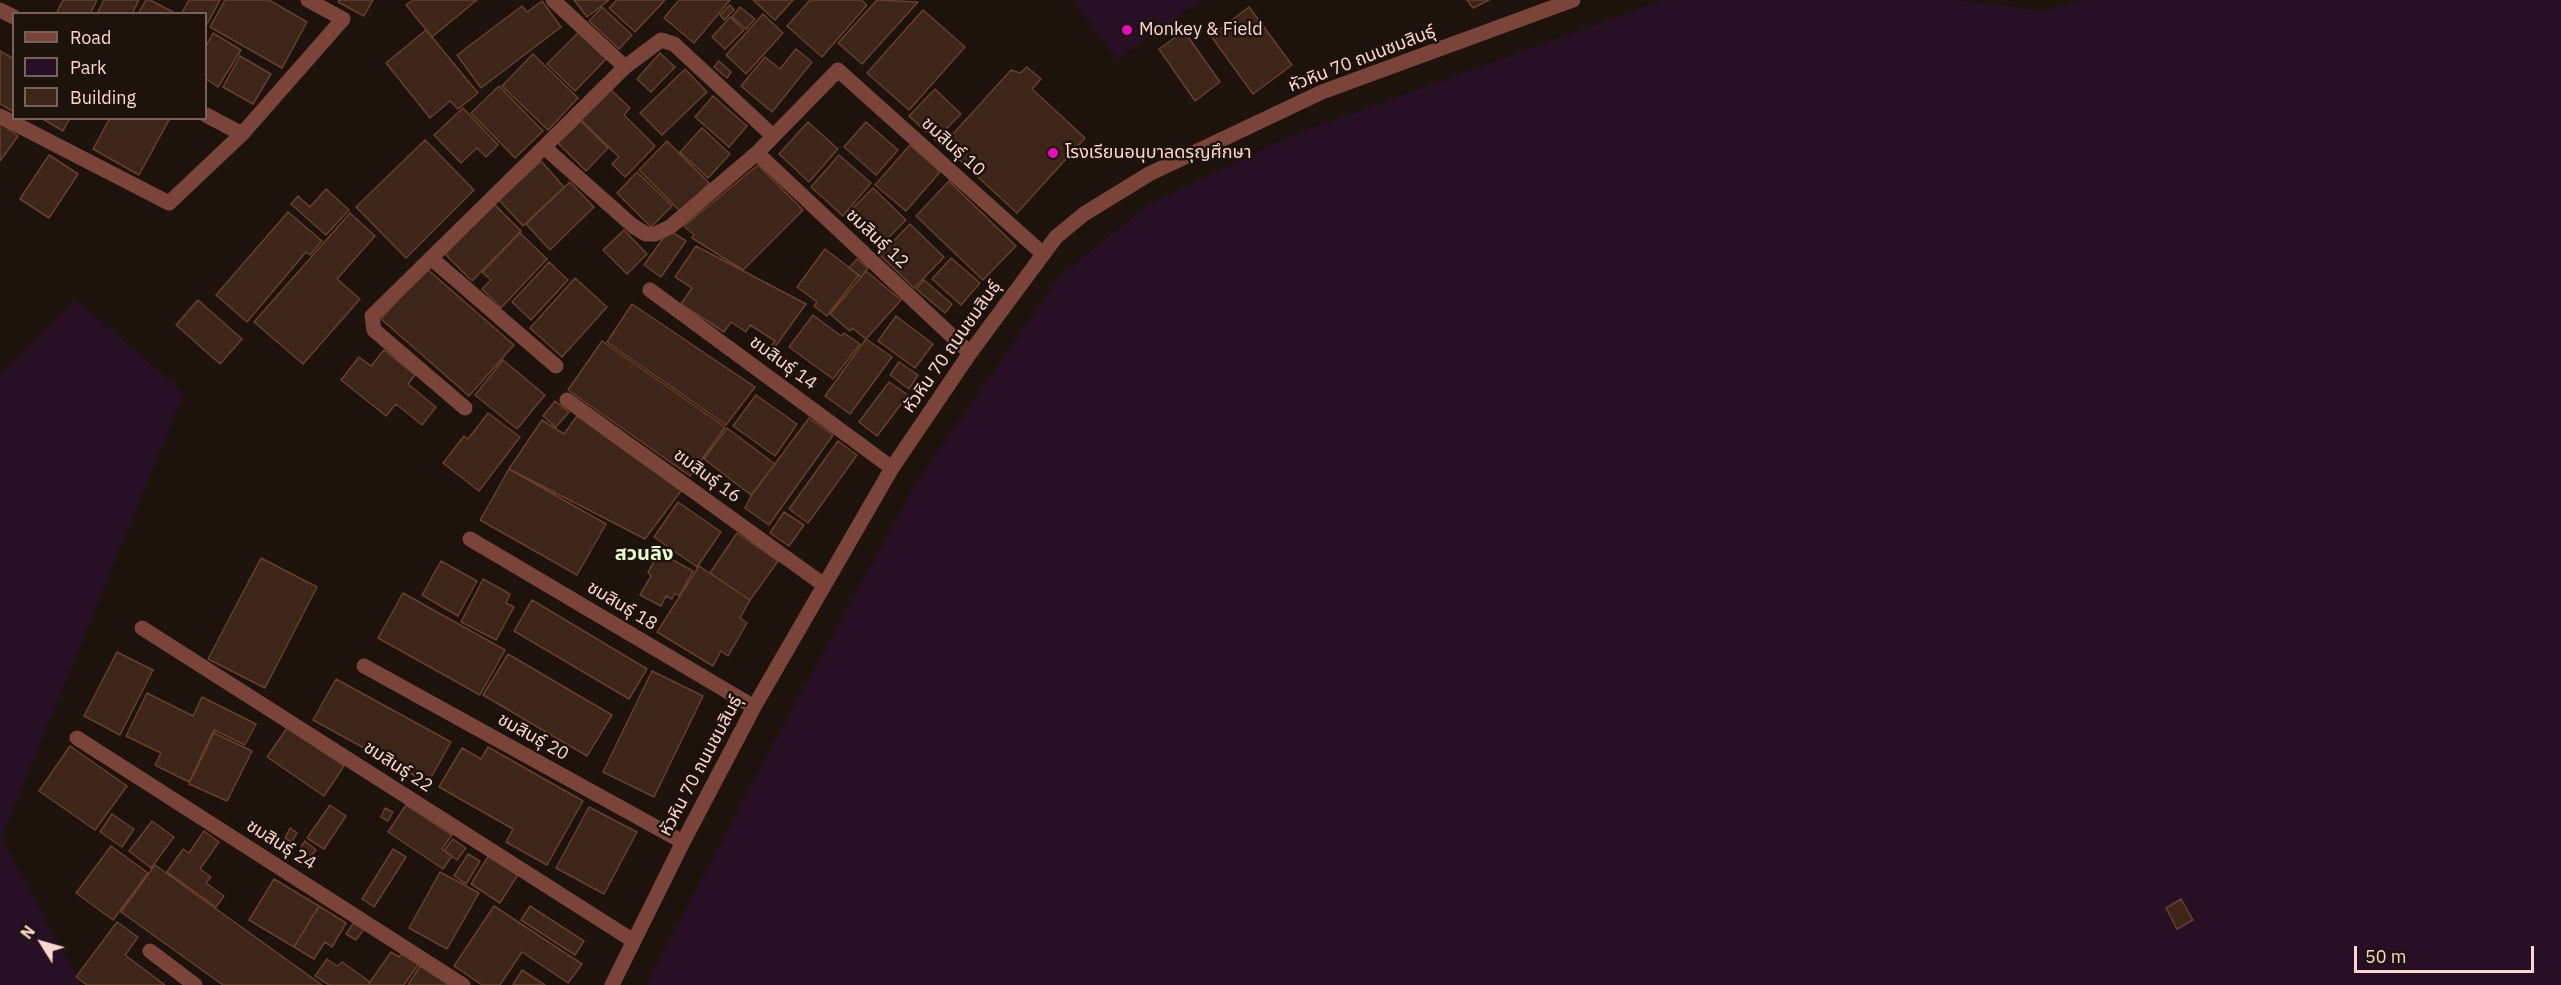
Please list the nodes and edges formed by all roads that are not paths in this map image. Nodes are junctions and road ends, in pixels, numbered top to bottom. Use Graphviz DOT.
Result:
graph roads {
  1 [pos="308,0"];
  2 [pos="553,0"];
  3 [pos="1573,0"];
  4 [pos="626,67"];
  5 [pos="0,116"];
  6 [pos="207,116"];
  7 [pos="242,134"];
  8 [pos="773,136"];
  9 [pos="544,147"];
  10 [pos="757,153"];
  11 [pos="1042,253"];
  12 [pos="431,258"];
  13 [pos="650,290"];
  14 [pos="970,353"];
  15 [pos="556,366"];
  16 [pos="567,400"];
  17 [pos="465,408"];
  18 [pos="892,468"];
  19 [pos="470,538"];
  20 [pos="824,585"];
  21 [pos="142,627"];
  22 [pos="364,666"];
  23 [pos="754,707"];
  24 [pos="77,738"];
  25 [pos="683,842"];
  26 [pos="633,940"];
  27 [pos="150,951"];
  28 [pos="195,985"];
  29 [pos="463,985"];
  30 [pos="612,985"];
  1 -- 7 [label="street"];
  2 -- 4 [label="street"];
  3 -- 11 [label="street, หัวหิน 70 ถนนชมสินธุ์"];
  4 -- 8 [label="street"];
  4 -- 9 [label="street"];
  5 -- 7 [label="street"];
  6 -- 7 [label="street"];
  8 -- 10 [label="street"];
  8 -- 11 [label="street, ชมสินธุ์ 10"];
  9 -- 10 [label="street"];
  9 -- 12 [label="street"];
  10 -- 14 [label="street, ชมสินธุ์ 12"];
  11 -- 14 [label="street, หัวหิน 70 ถนนชมสินธุ์"];
  12 -- 15 [label="street"];
  12 -- 17 [label="street"];
  13 -- 18 [label="street, ชมสินธุ์ 14"];
  14 -- 18 [label="street, หัวหิน 70 ถนนชมสินธุ์"];
  16 -- 20 [label="street, ชมสินธุ์ 16"];
  18 -- 20 [label="street, หัวหิน 70 ถนนชมสินธุ์"];
  19 -- 23 [label="street, ชมสินธุ์ 18"];
  20 -- 23 [label="street, หัวหิน 70 ถนนชมสินธุ์"];
  21 -- 26 [label="street, ชมสินธุ์ 22"];
  22 -- 25 [label="street, ชมสินธุ์ 20"];
  23 -- 25 [label="street, หัวหิน 70 ถนนชมสินธุ์"];
  24 -- 29 [label="street, ชมสินธุ์ 24"];
  25 -- 26 [label="street, หัวหิน 70 ถนนชมสินธุ์"];
  26 -- 30 [label="street, หัวหิน 70 ถนนชมสินธุ์"];
  27 -- 28 [label="street"];
}
